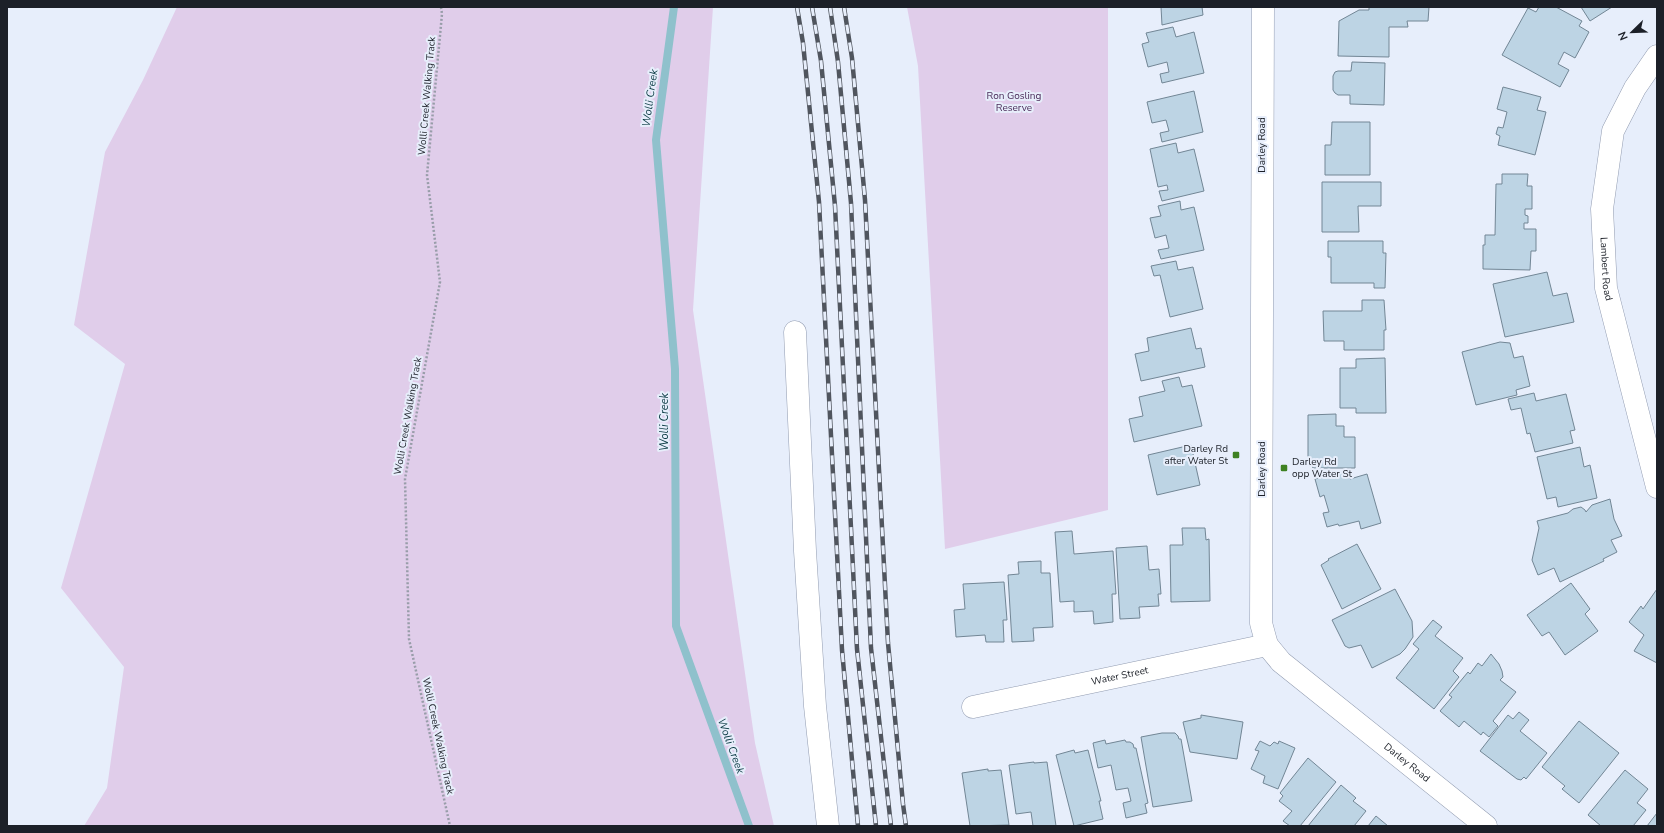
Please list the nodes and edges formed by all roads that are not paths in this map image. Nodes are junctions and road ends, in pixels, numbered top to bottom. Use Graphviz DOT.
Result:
graph roads {
  1 [pos="1263,7"];
  2 [pos="1657,56"];
  3 [pos="795,332"];
  4 [pos="1657,487"];
  5 [pos="1267,645"];
  6 [pos="973,707"];
  7 [pos="828,826"];
  8 [pos="1486,826"];
  1 -- 5 [label="street, Darley Road"];
  2 -- 4 [label="street, Lambert Road"];
  3 -- 7 [label="street"];
  5 -- 6 [label="street, Water Street"];
  5 -- 8 [label="street, Darley Road"];
}
